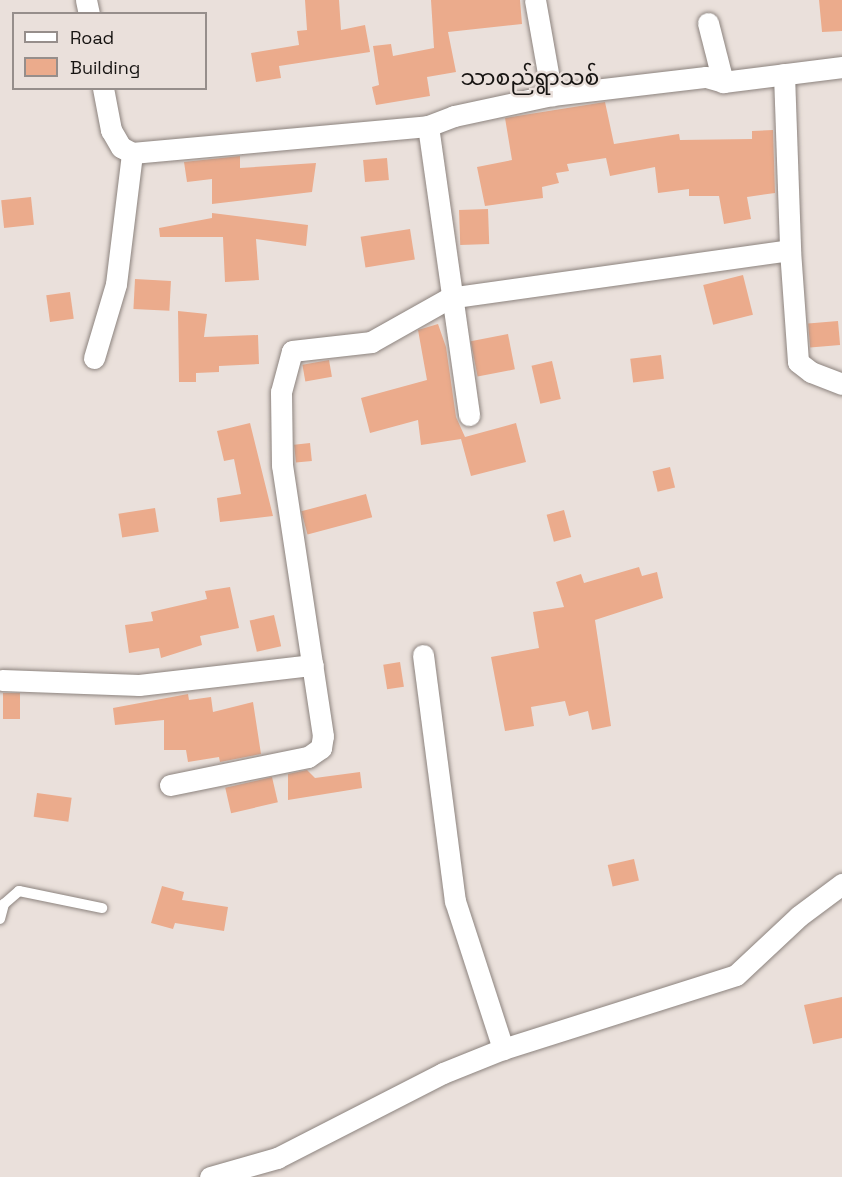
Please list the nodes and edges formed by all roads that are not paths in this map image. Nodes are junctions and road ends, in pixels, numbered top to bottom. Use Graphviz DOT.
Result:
graph roads {
  1 [pos="535,0"];
  2 [pos="708,23"];
  3 [pos="842,67"];
  4 [pos="784,74"];
  5 [pos="723,82"];
  6 [pos="103,90"];
  7 [pos="552,95"];
  8 [pos="428,126"];
  9 [pos="132,153"];
  10 [pos="790,250"];
  11 [pos="450,298"];
  12 [pos="94,358"];
  13 [pos="842,384"];
  14 [pos="469,416"];
  15 [pos="423,655"];
  16 [pos="313,665"];
  17 [pos="2,680"];
  18 [pos="170,784"];
  19 [pos="842,884"];
  20 [pos="102,908"];
  21 [pos="0,919"];
  22 [pos="503,1049"];
  23 [pos="210,1177"];
  1 -- 7 [label="street"];
  2 -- 5 [label="street"];
  3 -- 4 [label="street"];
  4 -- 5 [label="street"];
  4 -- 10 [label="street"];
  5 -- 7 [label="street"];
  6 -- 9 [label="street"];
  7 -- 8 [label="street"];
  8 -- 9 [label="street"];
  8 -- 11 [label="street"];
  9 -- 12 [label="street"];
  10 -- 11 [label="street"];
  10 -- 13 [label="street"];
  11 -- 14 [label="street"];
  11 -- 16 [label="street"];
  15 -- 22 [label="street"];
  16 -- 17 [label="street"];
  16 -- 18 [label="street"];
  19 -- 22 [label="street"];
  20 -- 21 [label="lane"];
  22 -- 23 [label="street"];
}
